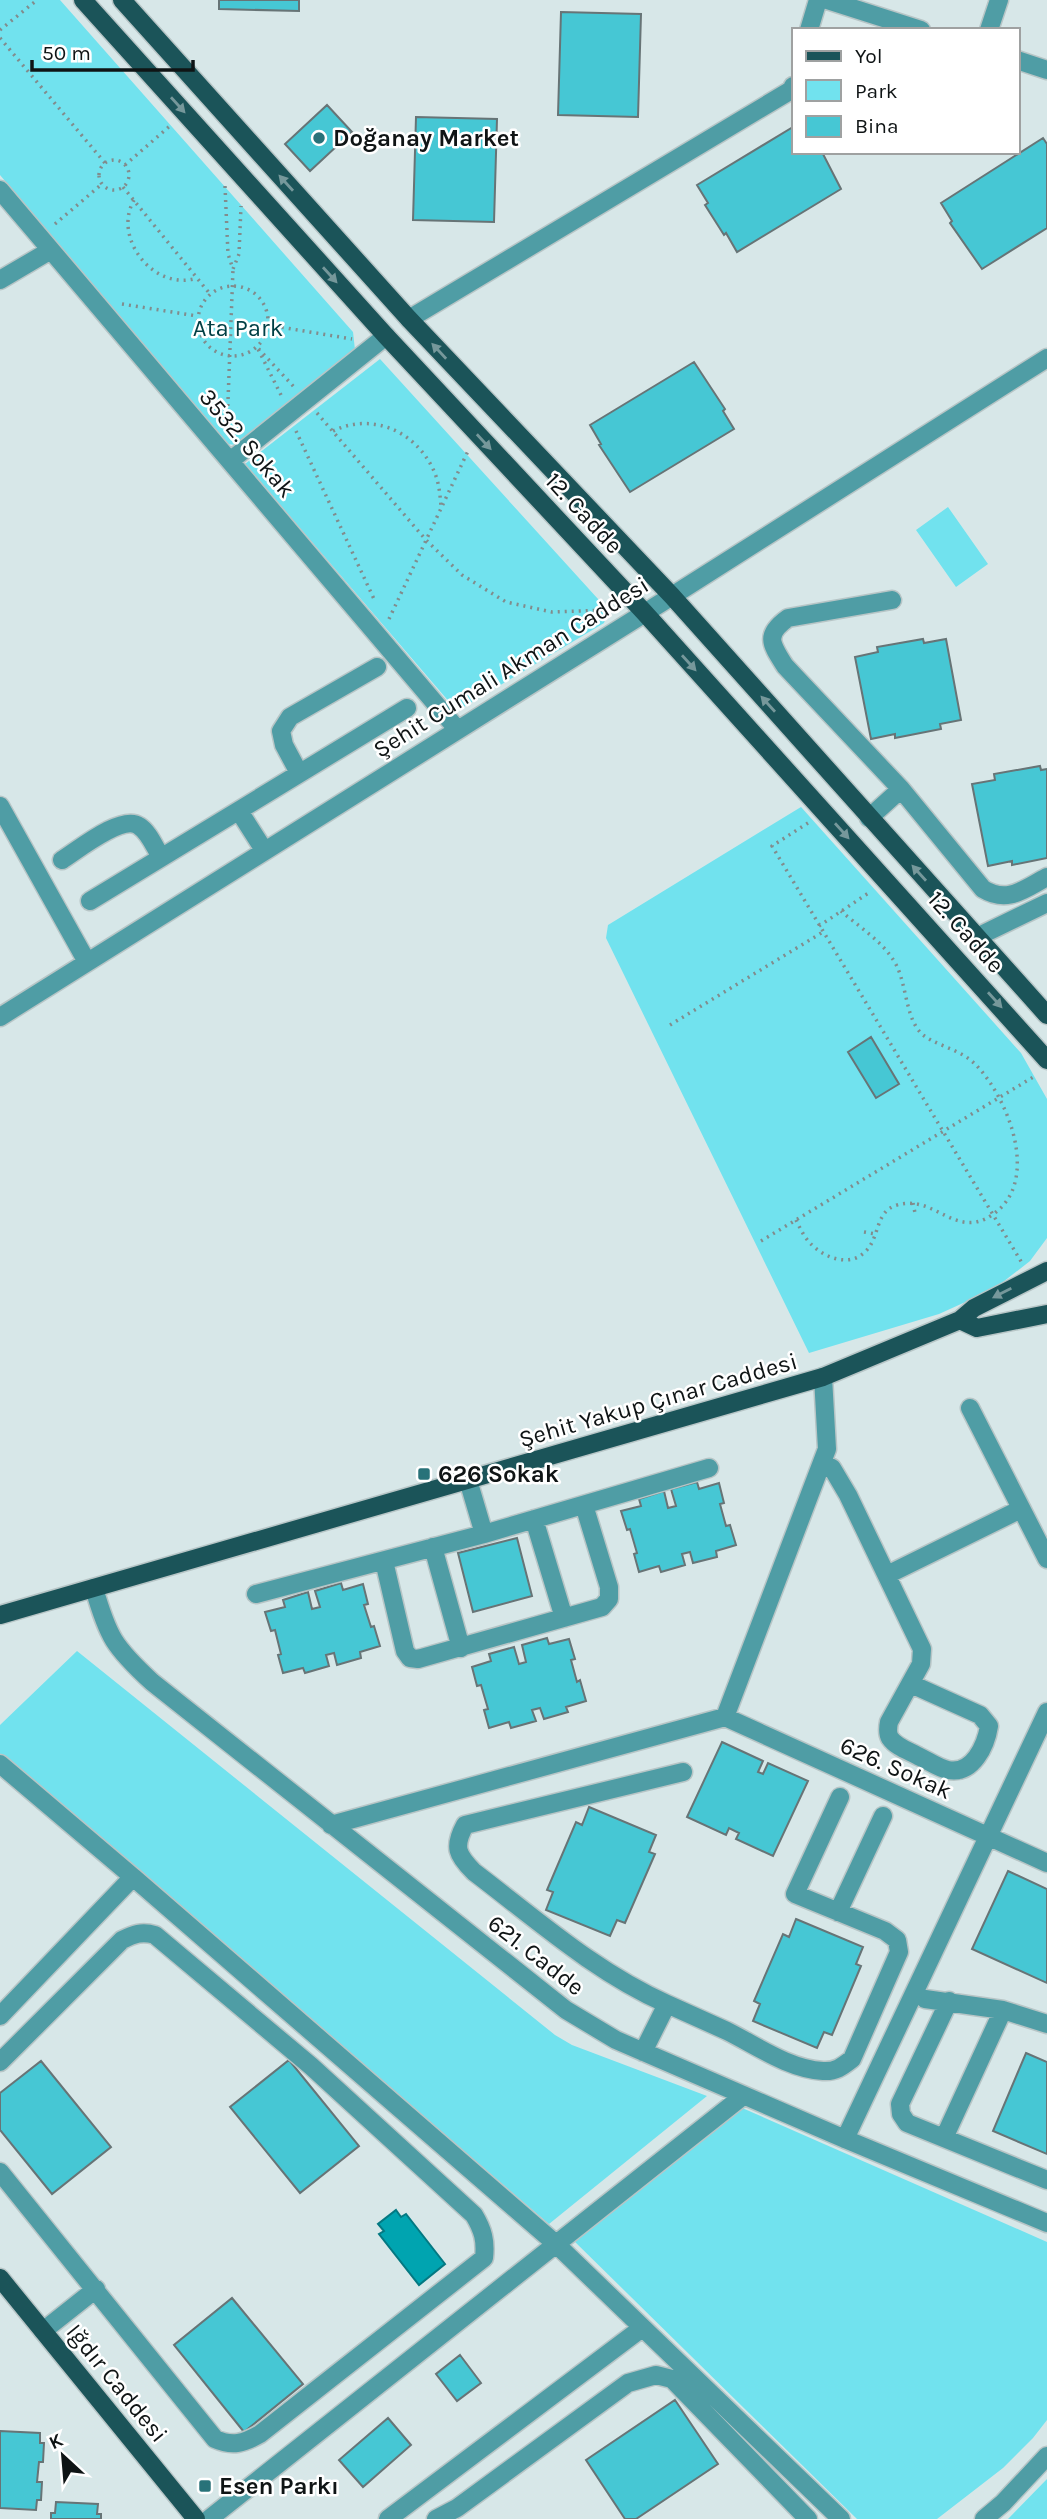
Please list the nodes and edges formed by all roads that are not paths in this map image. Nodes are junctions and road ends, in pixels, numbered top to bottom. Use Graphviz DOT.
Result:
graph roads {
  1 [pos="83,0"];
  2 [pos="122,0"];
  3 [pos="818,0"];
  4 [pos="827,0"];
  5 [pos="999,0"];
  6 [pos="810,28"];
  7 [pos="915,28"];
  8 [pos="990,28"];
  9 [pos="1019,61"];
  10 [pos="1047,70"];
  11 [pos="792,87"];
  12 [pos="0,190"];
  13 [pos="45,243"];
  14 [pos="0,280"];
  15 [pos="409,318"];
  16 [pos="386,337"];
  17 [pos="1047,358"];
  18 [pos="230,461"];
  19 [pos="672,596"];
  20 [pos="892,600"];
  21 [pos="644,612"];
  22 [pos="377,667"];
  23 [pos="407,708"];
  24 [pos="457,729"];
  25 [pos="299,773"];
  26 [pos="901,789"];
  27 [pos="0,806"];
  28 [pos="239,811"];
  29 [pos="869,818"];
  30 [pos="264,850"];
  31 [pos="161,857"];
  32 [pos="62,860"];
  33 [pos="1047,877"];
  34 [pos="90,901"];
  35 [pos="1047,903"];
  36 [pos="976,937"];
  37 [pos="87,962"];
  38 [pos="1047,1015"];
  39 [pos="0,1017"];
  40 [pos="1042,1067"];
  41 [pos="1047,1258"];
  42 [pos="1036,1272"];
  43 [pos="1047,1314"];
  44 [pos="960,1320"];
  45 [pos="823,1377"];
  46 [pos="970,1408"];
  47 [pos="822,1463"];
  48 [pos="709,1468"];
  49 [pos="468,1480"];
  50 [pos="584,1504"];
  51 [pos="1021,1509"];
  52 [pos="534,1519"];
  53 [pos="484,1534"];
  54 [pos="433,1547"];
  55 [pos="1047,1559"];
  56 [pos="384,1561"];
  57 [pos="887,1575"];
  58 [pos="94,1588"];
  59 [pos="257,1594"];
  60 [pos="0,1615"];
  61 [pos="564,1618"];
  62 [pos="461,1648"];
  63 [pos="911,1684"];
  64 [pos="1047,1712"];
  65 [pos="725,1717"];
  66 [pos="0,1764"];
  67 [pos="682,1772"];
  68 [pos="841,1797"];
  69 [pos="883,1816"];
  70 [pos="331,1825"];
  71 [pos="988,1837"];
  72 [pos="1047,1863"];
  73 [pos="133,1877"];
  74 [pos="838,1912"];
  75 [pos="925,1999"];
  76 [pos="949,2001"];
  77 [pos="667,2004"];
  78 [pos="1003,2010"];
  79 [pos="0,2016"];
  80 [pos="1047,2024"];
  81 [pos="643,2052"];
  82 [pos="0,2063"];
  83 [pos="743,2096"];
  84 [pos="944,2138"];
  85 [pos="845,2139"];
  86 [pos="0,2172"];
  87 [pos="1047,2180"];
  88 [pos="1047,2223"];
  89 [pos="556,2244"];
  90 [pos="0,2278"];
  91 [pos="96,2289"];
  92 [pos="642,2329"];
  93 [pos="43,2331"];
  94 [pos="1047,2456"];
  95 [pos="191,2517"];
  96 [pos="209,2519"];
  97 [pos="388,2519"];
  98 [pos="436,2519"];
  99 [pos="808,2519"];
  100 [pos="841,2519"];
  101 [pos="984,2519"];
  1 -- 16 [label="main road, 12. Cadde, one-way"];
  15 -- 2 [label="main road, 12. Cadde, one-way"];
  3 -- 6 [label="street"];
  4 -- 7 [label="street"];
  5 -- 8 [label="street"];
  9 -- 10 [label="street"];
  11 -- 15 [label="street"];
  12 -- 13 [label="street, 3532. Sokak"];
  13 -- 14 [label="street"];
  13 -- 18 [label="street, 3532. Sokak"];
  19 -- 15 [label="main road, 12. Cadde, one-way"];
  16 -- 18 [label="street"];
  16 -- 21 [label="main road, 12. Cadde, one-way"];
  17 -- 19 [label="street, Şehit Cumali Akman Caddesi"];
  18 -- 24 [label="street, 3532. Sokak"];
  19 -- 21 [label="street, Şehit Cumali Akman Caddesi"];
  29 -- 19 [label="main road, 12. Cadde, one-way"];
  20 -- 26 [label="street"];
  21 -- 24 [label="street, Şehit Cumali Akman Caddesi"];
  21 -- 40 [label="main road, 12. Cadde, one-way"];
  22 -- 25 [label="street"];
  23 -- 25 [label="street"];
  24 -- 30 [label="street, Şehit Cumali Akman Caddesi"];
  25 -- 28 [label="street"];
  26 -- 29 [label="street"];
  26 -- 33 [label="street"];
  27 -- 37 [label="street"];
  28 -- 30 [label="street"];
  28 -- 31 [label="street"];
  36 -- 29 [label="main road, 12. Cadde, one-way"];
  30 -- 37 [label="street, Şehit Cumali Akman Caddesi"];
  31 -- 32 [label="street"];
  31 -- 34 [label="street"];
  35 -- 36 [label="street"];
  36 -- 38 [label="main road, 12. Cadde"];
  37 -- 39 [label="street, Şehit Cumali Akman Caddesi"];
  41 -- 42 [label="main road"];
  42 -- 44 [label="main road, Şehit Yakup Çınar Caddesi, one-way"];
  43 -- 44 [label="main road"];
  44 -- 45 [label="main road, Şehit Yakup Çınar Caddesi"];
  45 -- 47 [label="street"];
  45 -- 49 [label="main road, Şehit Yakup Çınar Caddesi"];
  46 -- 51 [label="street"];
  47 -- 57 [label="street"];
  47 -- 65 [label="street"];
  48 -- 50 [label="street"];
  49 -- 53 [label="street"];
  49 -- 58 [label="main road, Şehit Yakup Çınar Caddesi"];
  50 -- 52 [label="street"];
  50 -- 61 [label="street"];
  51 -- 55 [label="street"];
  51 -- 57 [label="street"];
  52 -- 53 [label="street"];
  52 -- 61 [label="street"];
  53 -- 54 [label="street"];
  54 -- 56 [label="street"];
  54 -- 62 [label="street"];
  56 -- 59 [label="street"];
  56 -- 62 [label="street"];
  57 -- 63 [label="street"];
  58 -- 60 [label="main road, Şehit Yakup Çınar Caddesi"];
  58 -- 70 [label="street, 621. Cadde"];
  61 -- 62 [label="street"];
  63 -- 63 [label="street"];
  64 -- 71 [label="street"];
  65 -- 70 [label="street"];
  65 -- 71 [label="street, 626. Sokak"];
  66 -- 73 [label="street"];
  67 -- 77 [label="street"];
  68 -- 74 [label="street"];
  69 -- 74 [label="street"];
  70 -- 81 [label="street, 621. Cadde"];
  71 -- 72 [label="street, 626. Sokak"];
  71 -- 85 [label="street"];
  73 -- 79 [label="street"];
  73 -- 89 [label="street"];
  74 -- 77 [label="street"];
  75 -- 76 [label="street"];
  76 -- 78 [label="street"];
  76 -- 84 [label="street"];
  77 -- 81 [label="street"];
  78 -- 80 [label="street"];
  78 -- 84 [label="street"];
  81 -- 83 [label="street, 621. Cadde"];
  82 -- 91 [label="street"];
  83 -- 85 [label="street, 621. Cadde"];
  83 -- 89 [label="street"];
  84 -- 87 [label="street"];
  85 -- 88 [label="street, 621. Cadde"];
  86 -- 91 [label="street"];
  89 -- 92 [label="street"];
  89 -- 96 [label="street"];
  90 -- 93 [label="main road, Iğdır Caddesi"];
  91 -- 93 [label="street"];
  92 -- 97 [label="street"];
  92 -- 100 [label="street"];
  93 -- 95 [label="main road, Iğdır Caddesi"];
  94 -- 101 [label="street"];
  98 -- 99 [label="street"];
}
